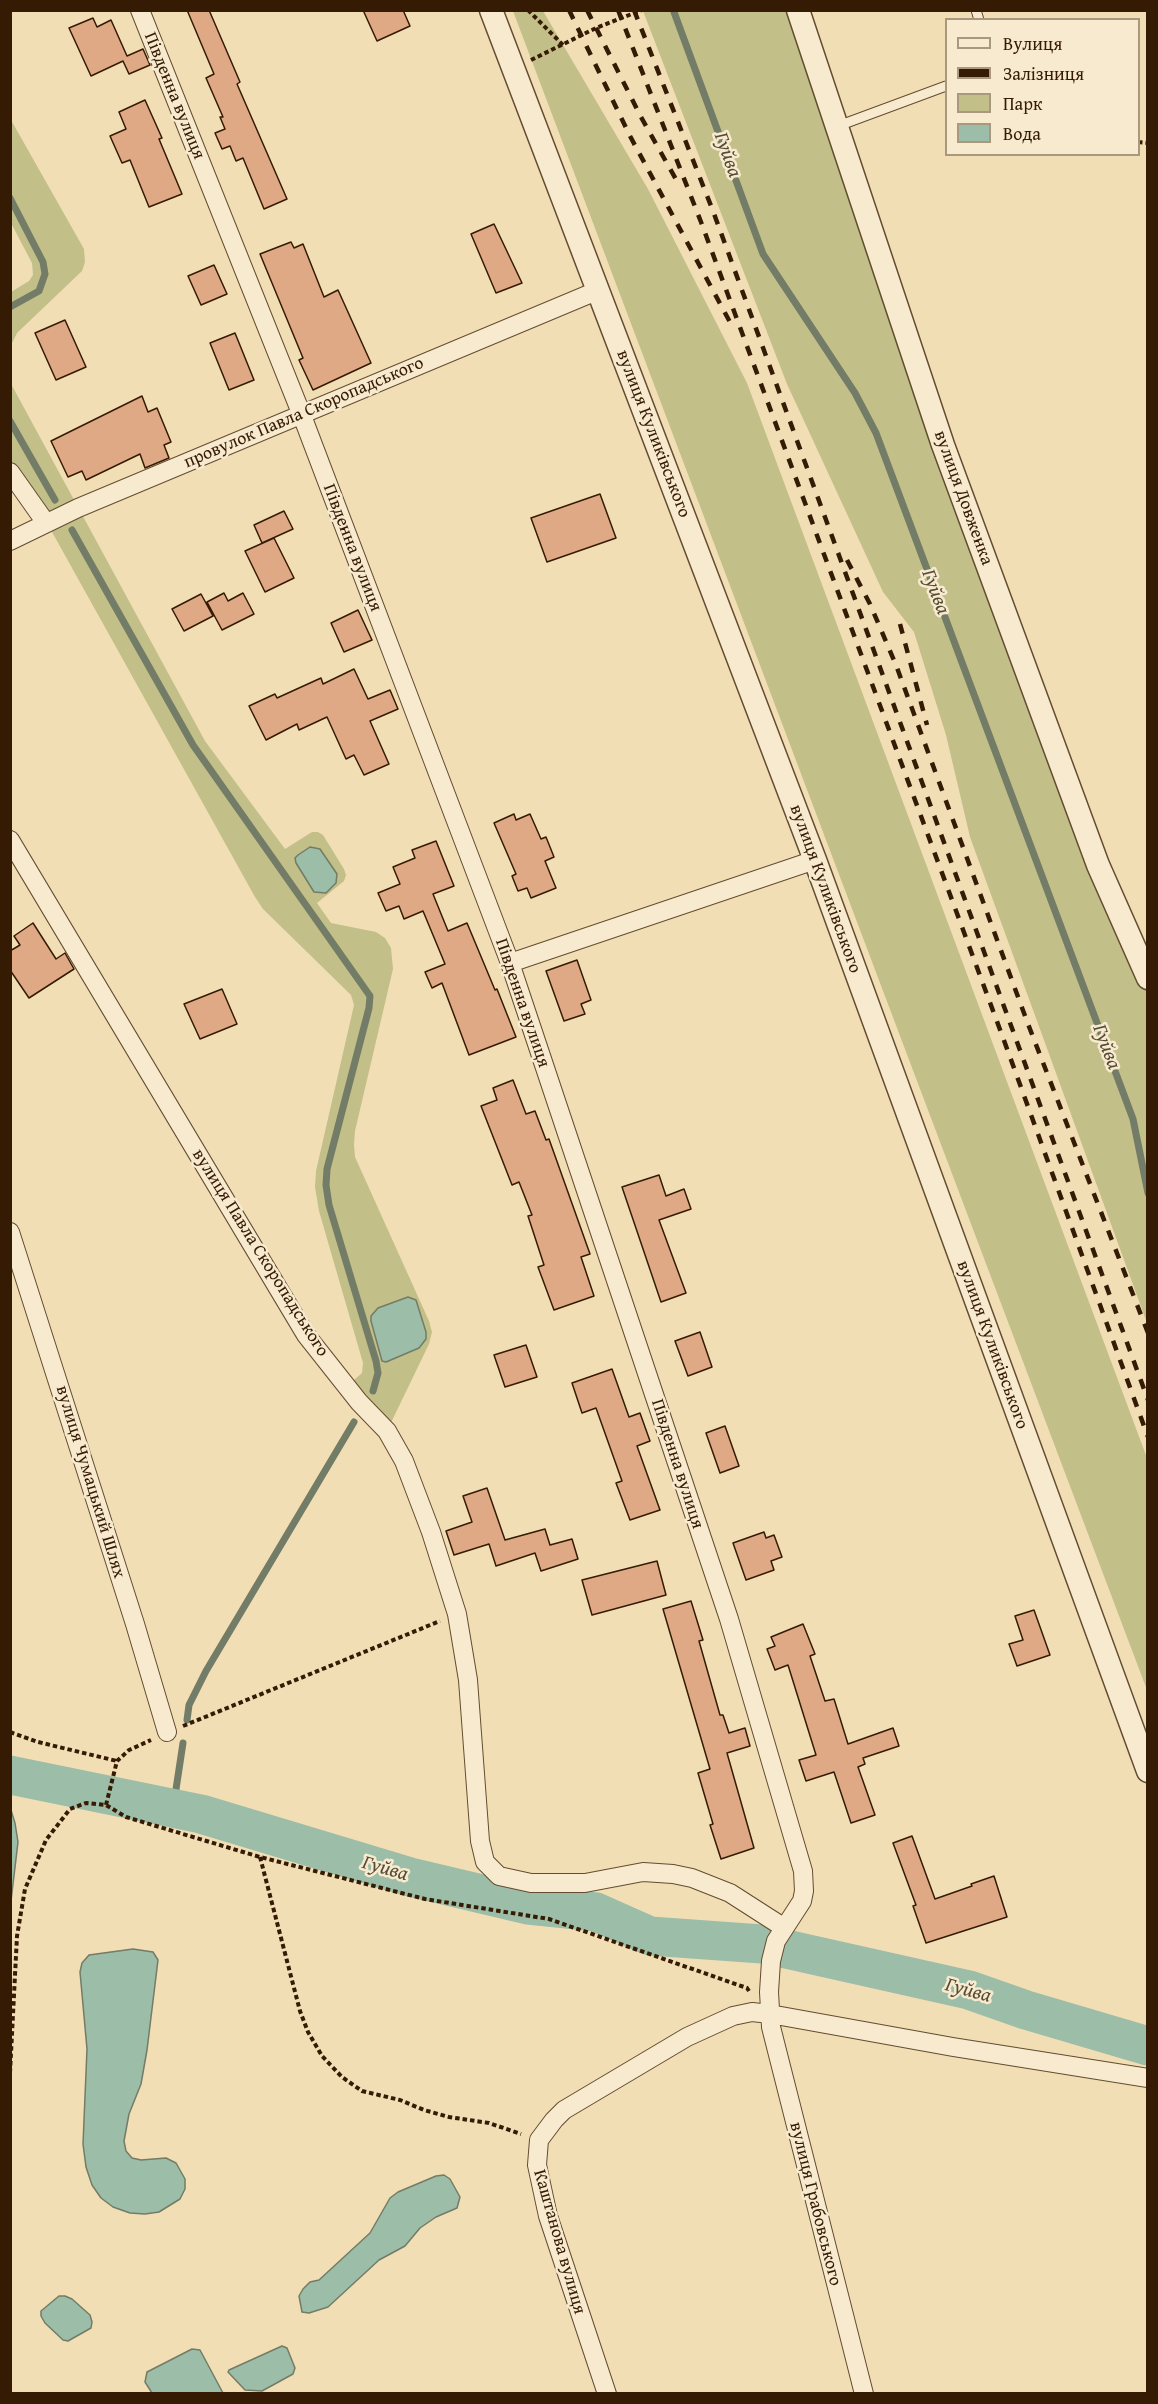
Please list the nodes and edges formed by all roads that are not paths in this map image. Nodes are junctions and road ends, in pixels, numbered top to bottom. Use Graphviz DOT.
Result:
graph roads {
  1 [pos="140,10"];
  2 [pos="491,10"];
  3 [pos="801,13"];
  4 [pos="945,86"];
  5 [pos="838,126"];
  6 [pos="599,290"];
  7 [pos="301,413"];
  8 [pos="10,472"];
  9 [pos="46,523"];
  10 [pos="10,541"];
  11 [pos="10,840"];
  12 [pos="815,860"];
  13 [pos="510,963"];
  14 [pos="1148,978"];
  15 [pos="10,1232"];
  16 [pos="167,1732"];
  17 [pos="1148,1771"];
  18 [pos="783,1926"];
  19 [pos="770,2014"];
  20 [pos="1148,2078"];
  21 [pos="607,2394"];
  22 [pos="864,2394"];
  1 -- 7 [label="street, Південна вулиця"];
  2 -- 6 [label="street, вулиця Куликівського"];
  3 -- 5 [label="street, вулиця Довженка"];
  4 -- 5 [label="lane"];
  5 -- 14 [label="street, вулиця Довженка"];
  6 -- 7 [label="street, провулок Павла Скоропадського"];
  6 -- 12 [label="street, вулиця Куликівського"];
  7 -- 9 [label="street, провулок Павла Скоропадського"];
  7 -- 13 [label="street, Південна вулиця"];
  8 -- 9 [label="street"];
  9 -- 10 [label="street, провулок Павла Скоропадського"];
  11 -- 18 [label="street, вулиця Павла Скоропадського"];
  12 -- 13 [label="street"];
  12 -- 17 [label="street, вулиця Куликівського"];
  13 -- 18 [label="street, Південна вулиця"];
  15 -- 16 [label="street, вулиця Чумацький Шлях"];
  18 -- 19 [label="street, Південна вулиця"];
  19 -- 20 [label="street"];
  19 -- 21 [label="street, Каштанова вулиця"];
  19 -- 22 [label="street, вулиця Грабовського"];
}
